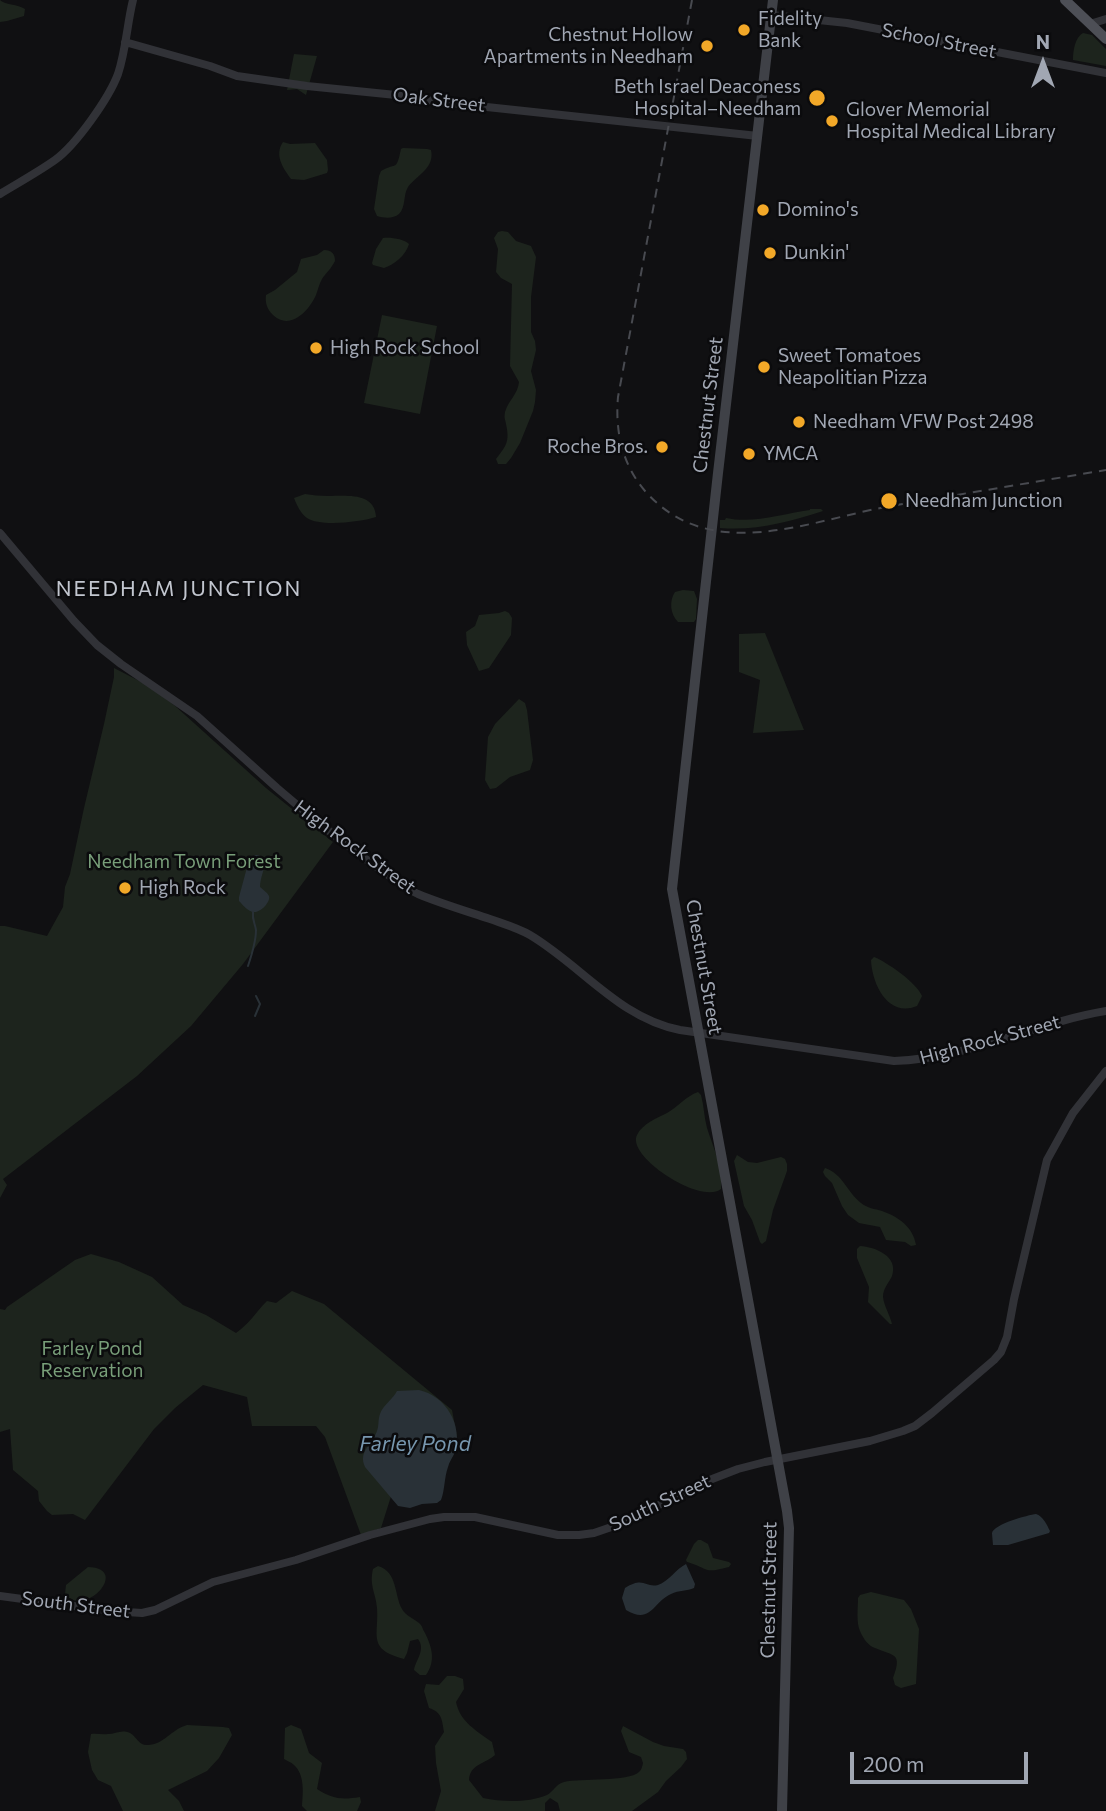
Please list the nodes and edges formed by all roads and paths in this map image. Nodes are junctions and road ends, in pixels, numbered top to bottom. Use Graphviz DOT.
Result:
graph roads {
  1 [pos="133,0"];
  2 [pos="773,0"];
  3 [pos="1065,0"];
  4 [pos="771,15"];
  5 [pos="1106,19"];
  6 [pos="1090,24"];
  7 [pos="1106,39"];
  8 [pos="125,42"];
  9 [pos="1106,73"];
  10 [pos="758,136"];
  11 [pos="0,194"];
  12 [pos="0,533"];
  13 [pos="1106,1012"];
  14 [pos="698,1033"];
  15 [pos="1106,1071"];
  16 [pos="777,1460"];
  17 [pos="0,1596"];
  18 [pos="782,1811"];
  1 -- 8 [label="street"];
  2 -- 4 [label="main road, Chestnut Street"];
  3 -- 6 [label="main road"];
  4 -- 9 [label="street, School Street"];
  4 -- 10 [label="main road, Chestnut Street"];
  5 -- 6 [label="street"];
  6 -- 7 [label="main road"];
  8 -- 10 [label="street, Oak Street"];
  8 -- 11 [label="street"];
  10 -- 14 [label="main road, Chestnut Street"];
  12 -- 14 [label="street, High Rock Street"];
  13 -- 14 [label="street, High Rock Street"];
  14 -- 16 [label="main road, Chestnut Street"];
  15 -- 16 [label="street, South Street"];
  16 -- 17 [label="street, South Street"];
  16 -- 18 [label="main road, Chestnut Street"];
}
